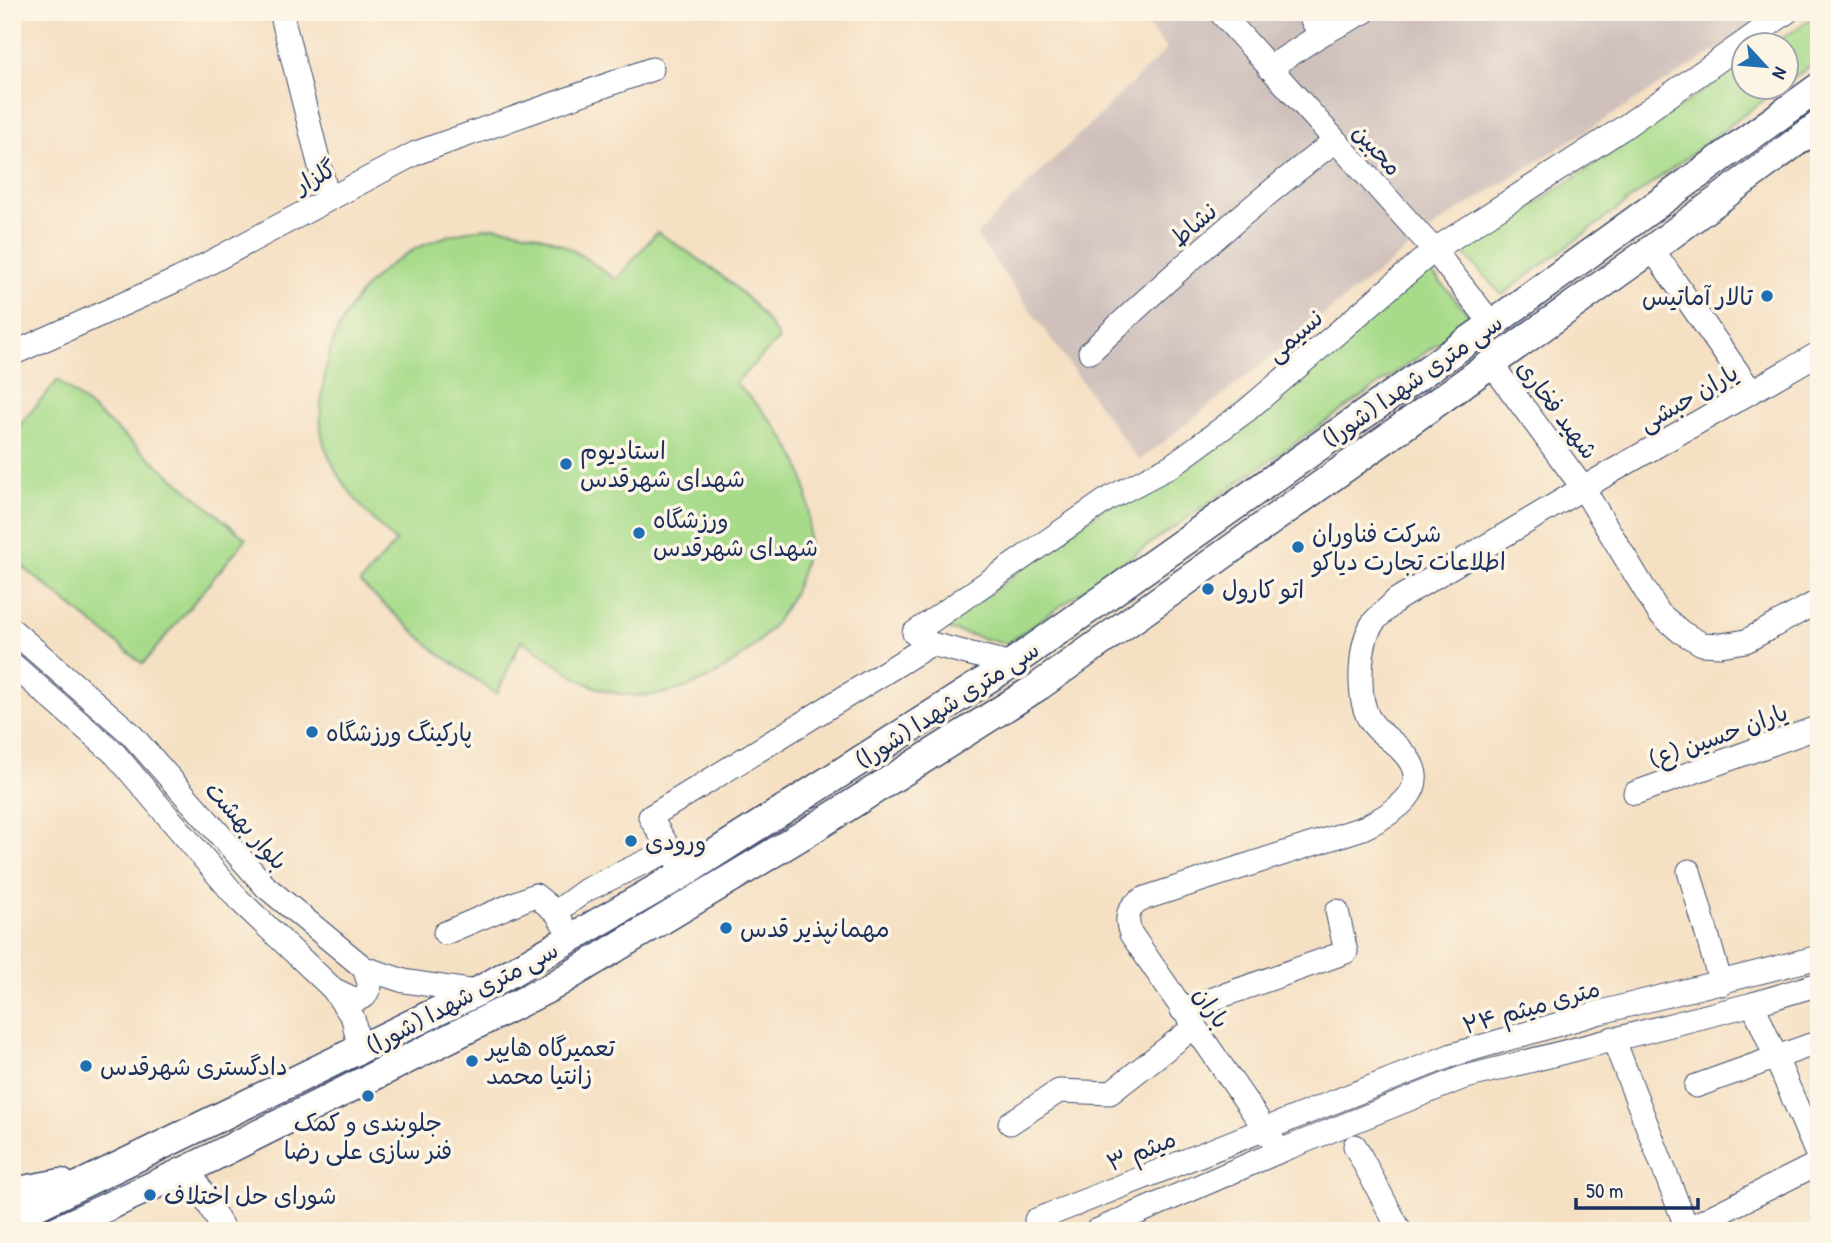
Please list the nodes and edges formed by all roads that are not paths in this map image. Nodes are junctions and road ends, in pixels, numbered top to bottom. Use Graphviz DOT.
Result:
graph roads {
  1 [pos="281,12"];
  2 [pos="1220,12"];
  3 [pos="1308,12"];
  4 [pos="1364,12"];
  5 [pos="1787,12"];
  6 [pos="1320,35"];
  7 [pos="1269,68"];
  8 [pos="652,69"];
  9 [pos="1819,87"];
  10 [pos="1819,125"];
  11 [pos="1335,141"];
  12 [pos="328,199"];
  13 [pos="1652,249"];
  14 [pos="1434,250"];
  15 [pos="1492,324"];
  16 [pos="1090,352"];
  17 [pos="1819,353"];
  18 [pos="12,354"];
  19 [pos="1490,362"];
  20 [pos="1751,391"];
  21 [pos="1583,488"];
  22 [pos="1819,601"];
  23 [pos="12,630"];
  24 [pos="931,644"];
  25 [pos="12,664"];
  26 [pos="1011,664"];
  27 [pos="1039,686"];
  28 [pos="1819,727"];
  29 [pos="135,740"];
  30 [pos="115,754"];
  31 [pos="1635,793"];
  32 [pos="677,862"];
  33 [pos="1689,871"];
  34 [pos="1128,911"];
  35 [pos="1337,911"];
  36 [pos="556,912"];
  37 [pos="445,933"];
  38 [pos="572,939"];
  39 [pos="1819,957"];
  40 [pos="364,968"];
  41 [pos="1721,984"];
  42 [pos="1819,984"];
  43 [pos="333,989"];
  44 [pos="477,992"];
  45 [pos="1754,1004"];
  46 [pos="1187,1019"];
  47 [pos="1613,1038"];
  48 [pos="1819,1042"];
  49 [pos="360,1052"];
  50 [pos="1452,1055"];
  51 [pos="1776,1058"];
  52 [pos="1462,1078"];
  53 [pos="1696,1086"];
  54 [pos="1010,1123"];
  55 [pos="1265,1129"];
  56 [pos="174,1141"];
  57 [pos="1354,1146"];
  58 [pos="1280,1151"];
  59 [pos="1819,1161"];
  60 [pos="189,1169"];
  61 [pos="95,1176"];
  62 [pos="12,1192"];
  63 [pos="12,1218"];
  64 [pos="1036,1220"];
  65 [pos="79,1224"];
  66 [pos="1686,1230"];
  67 [pos="55,1231"];
  68 [pos="224,1231"];
  69 [pos="1096,1231"];
  70 [pos="1400,1231"];
  1 -- 12 [label="street"];
  2 -- 7 [label="street, محبین"];
  3 -- 6 [label="street"];
  4 -- 6 [label="street"];
  5 -- 14 [label="street, نسیمی"];
  6 -- 7 [label="street"];
  7 -- 11 [label="street, محبین"];
  8 -- 12 [label="street, گلزار"];
  9 -- 15 [label="main road, سی متری شهدا (شورا)"];
  10 -- 13 [label="main road, سی متری شهدا (شورا)"];
  11 -- 14 [label="street, محبین"];
  11 -- 16 [label="street, نشاط"];
  12 -- 18 [label="street, گلزار"];
  13 -- 19 [label="main road, سی متری شهدا (شورا)"];
  13 -- 20 [label="street"];
  14 -- 15 [label="street, محبین"];
  14 -- 24 [label="street, نسیمی"];
  15 -- 26 [label="main road, سی متری شهدا (شورا)"];
  17 -- 20 [label="street, یاران حبشی"];
  19 -- 21 [label="street, شهید فخاری"];
  19 -- 27 [label="main road, سی متری شهدا (شورا)"];
  20 -- 21 [label="street, یاران حبشی"];
  21 -- 22 [label="street, شهید فخاری"];
  21 -- 34 [label="street, یاران حبشی"];
  23 -- 29 [label="street, بلوار بهشت"];
  24 -- 26 [label="street"];
  24 -- 32 [label="street"];
  25 -- 30 [label="street"];
  26 -- 27 [label="main road"];
  26 -- 32 [label="main road, سی متری شهدا (شورا)"];
  27 -- 60 [label="main road, سی متری شهدا (شورا)"];
  28 -- 31 [label="street, یاران حسین (ع)"];
  29 -- 30 [label="street"];
  29 -- 40 [label="street, بلوار بهشت"];
  30 -- 43 [label="street"];
  32 -- 36 [label="street"];
  32 -- 38 [label="main road, سی متری شهدا (شورا)"];
  33 -- 41 [label="street"];
  34 -- 46 [label="street, باران"];
  35 -- 46 [label="street"];
  36 -- 37 [label="street"];
  36 -- 38 [label="street"];
  38 -- 44 [label="main road, سی متری شهدا (شورا)"];
  39 -- 41 [label="street, ۲۴ متری میثم"];
  40 -- 43 [label="street"];
  40 -- 44 [label="street, بلوار بهشت"];
  41 -- 50 [label="street, ۲۴ متری میثم"];
  42 -- 45 [label="street, ۲۴ متری میثم"];
  43 -- 49 [label="street"];
  44 -- 49 [label="main road, سی متری شهدا (شورا)"];
  45 -- 47 [label="street, ۲۴ متری میثم"];
  45 -- 51 [label="street"];
  46 -- 54 [label="street"];
  46 -- 55 [label="street, باران"];
  47 -- 52 [label="street, ۲۴ متری میثم"];
  47 -- 66 [label="street"];
  48 -- 51 [label="street"];
  49 -- 56 [label="main road, سی متری شهدا (شورا)"];
  50 -- 52 [label="street"];
  50 -- 55 [label="street, ۲۴ متری میثم"];
  51 -- 53 [label="street"];
  51 -- 59 [label="street"];
  52 -- 58 [label="street, ۲۴ متری میثم"];
  55 -- 58 [label="street, باران"];
  55 -- 64 [label="street, میثم ۳"];
  56 -- 60 [label="main road"];
  56 -- 61 [label="main road, سی متری شهدا (شورا)"];
  57 -- 70 [label="street"];
  58 -- 69 [label="street"];
  59 -- 66 [label="street"];
  60 -- 65 [label="main road, سی متری شهدا (شورا)"];
  60 -- 68 [label="street"];
  61 -- 62 [label="main road"];
  61 -- 63 [label="main road, سی متری شهدا (شورا)"];
  65 -- 67 [label="main road, سی متری شهدا (شورا)"];
}
